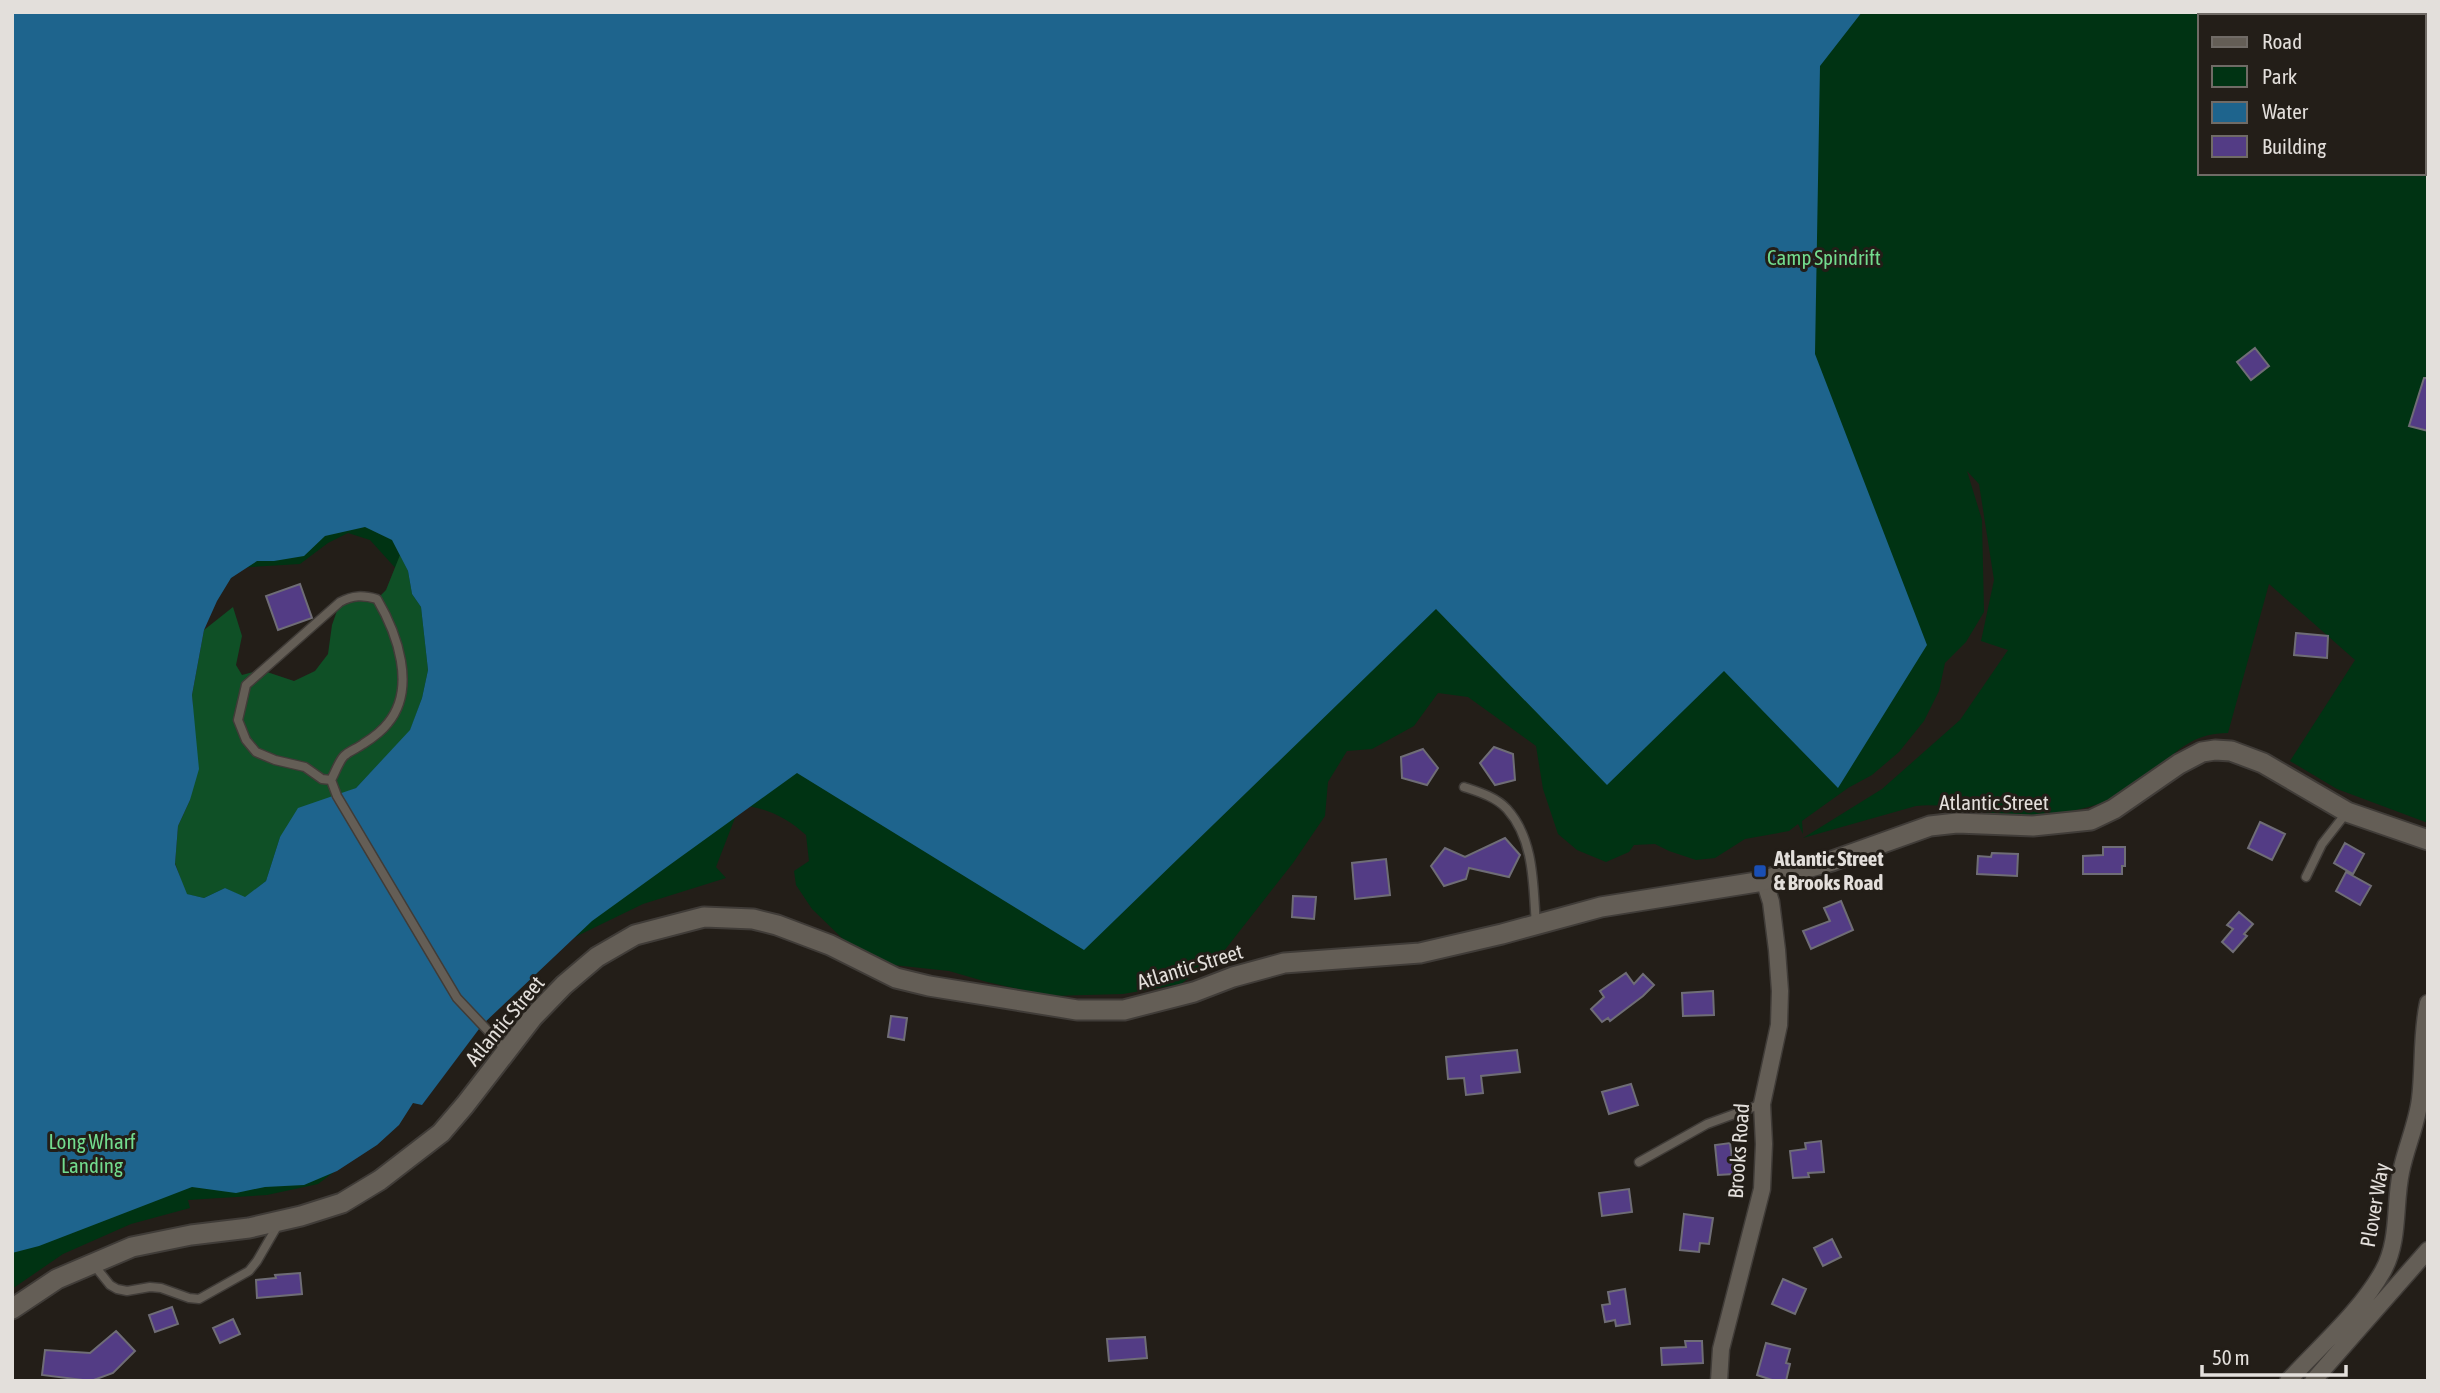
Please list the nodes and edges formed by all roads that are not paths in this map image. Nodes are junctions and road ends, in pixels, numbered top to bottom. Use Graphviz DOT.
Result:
graph roads {
  1 [pos="331,780"];
  2 [pos="1464,787"];
  3 [pos="2347,811"];
  4 [pos="2428,840"];
  5 [pos="2306,877"];
  6 [pos="1764,880"];
  7 [pos="1536,925"];
  8 [pos="2428,1003"];
  9 [pos="507,1052"];
  10 [pos="1762,1104"];
  11 [pos="1639,1162"];
  12 [pos="281,1220"];
  13 [pos="2428,1250"];
  14 [pos="92,1263"];
  15 [pos="12,1309"];
  16 [pos="1719,1381"];
  17 [pos="2288,1381"];
  18 [pos="2313,1381"];
  1 -- 1 [label="lane"];
  1 -- 9 [label="lane"];
  2 -- 7 [label="lane"];
  3 -- 4 [label="street, Atlantic Street"];
  3 -- 5 [label="lane"];
  3 -- 6 [label="street, Atlantic Street"];
  6 -- 7 [label="street, Atlantic Street"];
  6 -- 10 [label="street, Brooks Road"];
  7 -- 9 [label="street, Atlantic Street"];
  8 -- 17 [label="street, Plover Way"];
  9 -- 12 [label="street, Atlantic Street"];
  10 -- 11 [label="lane"];
  10 -- 16 [label="street, Brooks Road"];
  12 -- 14 [label="street, Atlantic Street"];
  12 -- 14 [label="lane"];
  13 -- 18 [label="street"];
  14 -- 15 [label="street, Atlantic Street"];
}
